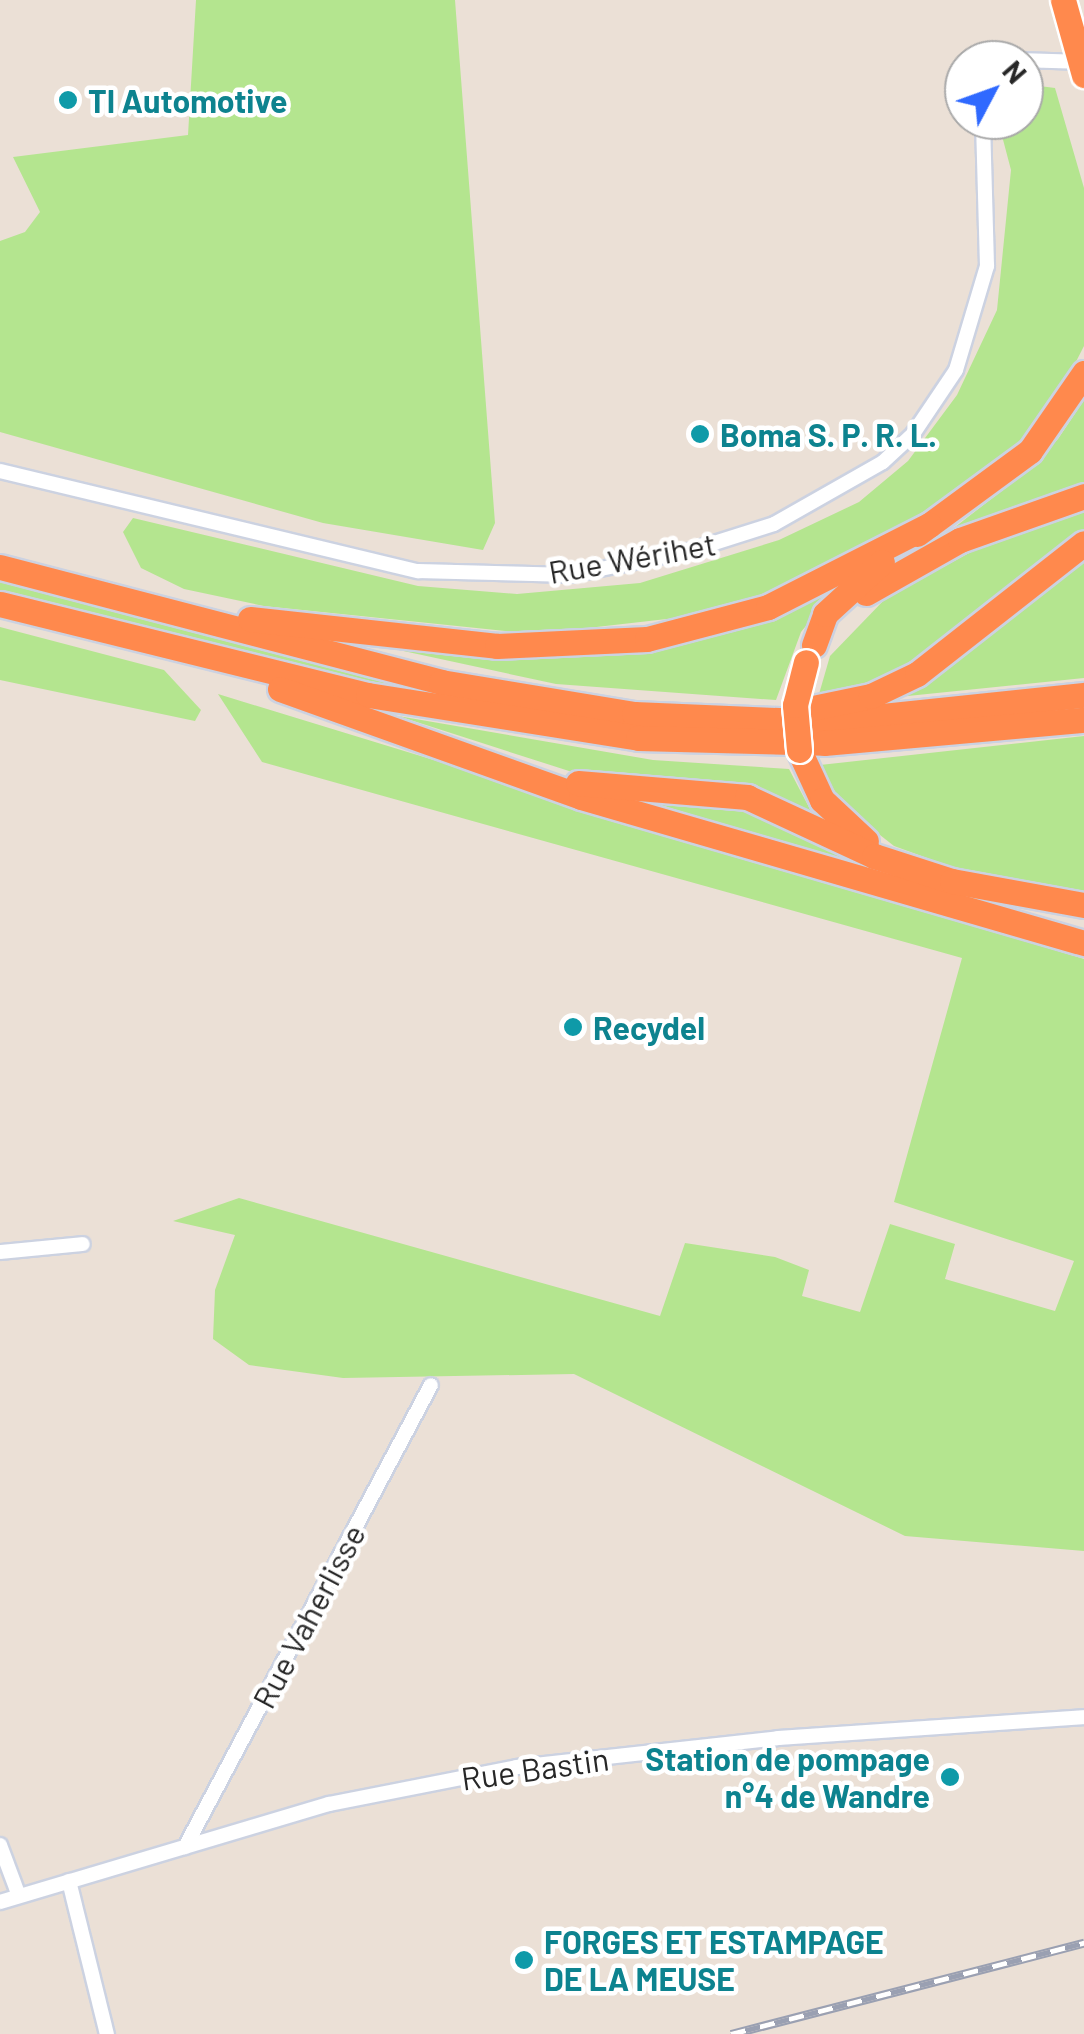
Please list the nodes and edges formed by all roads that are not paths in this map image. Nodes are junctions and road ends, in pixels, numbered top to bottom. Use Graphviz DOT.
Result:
graph roads {
  1 [pos="1063,0"];
  2 [pos="1044,61"];
  3 [pos="1084,62"];
  4 [pos="1084,75"];
  5 [pos="984,140"];
  6 [pos="1084,373"];
  7 [pos="0,472"];
  8 [pos="1084,496"];
  9 [pos="929,525"];
  10 [pos="1084,543"];
  11 [pos="0,567"];
  12 [pos="0,604"];
  13 [pos="171,612"];
  14 [pos="810,654"];
  15 [pos="199,656"];
  16 [pos="1084,695"];
  17 [pos="718,720"];
  18 [pos="1084,720"];
  19 [pos="528,775"];
  20 [pos="933,874"];
  21 [pos="1050,901"];
  22 [pos="1084,906"];
  23 [pos="1084,916"];
  24 [pos="1084,942"];
  25 [pos="83,1244"];
  26 [pos="0,1252"];
  27 [pos="431,1385"];
  28 [pos="1084,1717"];
  29 [pos="0,1844"];
  30 [pos="185,1847"];
  31 [pos="69,1882"];
  32 [pos="19,1896"];
  33 [pos="0,1902"];
  34 [pos="107,2034"];
  1 -- 4 [label="highway, bridge"];
  2 -- 3 [label="street"];
  5 -- 7 [label="street, Rue Wérihet"];
  6 -- 9 [label="highway"];
  8 -- 14 [label="highway"];
  9 -- 13 [label="highway"];
  9 -- 14 [label="highway"];
  10 -- 17 [label="highway"];
  11 -- 13 [label="highway"];
  12 -- 15 [label="highway"];
  13 -- 17 [label="highway"];
  14 -- 20 [label="highway, bridge"];
  15 -- 18 [label="highway"];
  15 -- 19 [label="highway"];
  16 -- 17 [label="highway"];
  19 -- 20 [label="highway"];
  19 -- 24 [label="highway"];
  20 -- 21 [label="highway"];
  21 -- 22 [label="highway"];
  21 -- 23 [label="highway"];
  25 -- 26 [label="street"];
  27 -- 30 [label="street, Rue Vaherlisse"];
  28 -- 30 [label="street, Rue Bastin"];
  29 -- 32 [label="street"];
  30 -- 31 [label="street, Rue Bastin"];
  31 -- 32 [label="street, Rue Bastin"];
  31 -- 34 [label="street"];
  32 -- 33 [label="street, Rue Bastin"];
}
